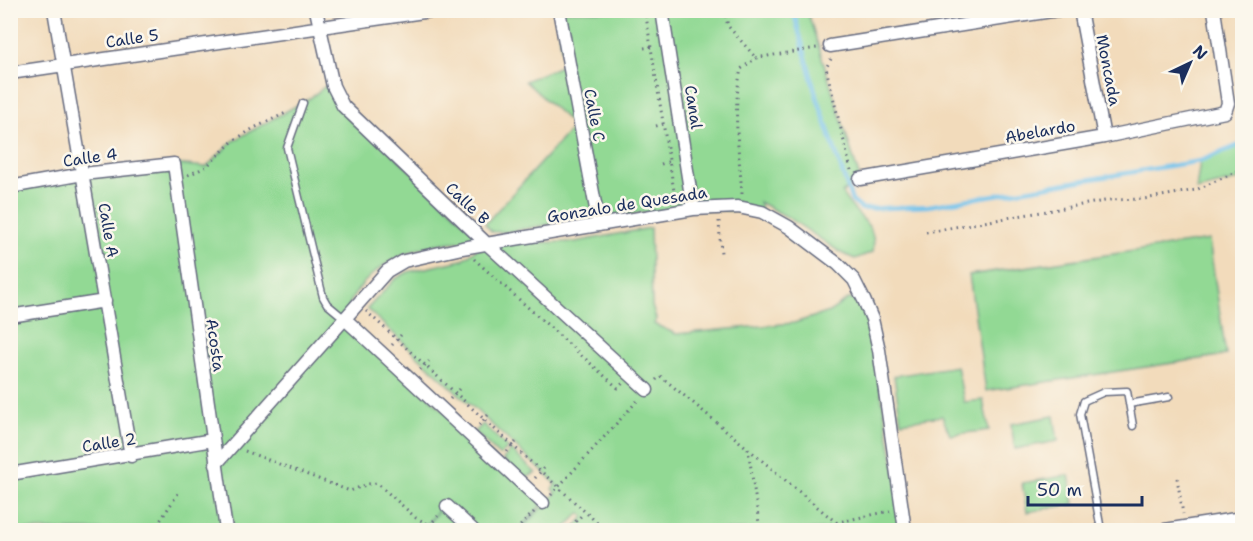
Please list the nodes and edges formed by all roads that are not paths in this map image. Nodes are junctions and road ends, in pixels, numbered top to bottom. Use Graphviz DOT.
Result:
graph roads {
  1 [pos="54,10"];
  2 [pos="316,10"];
  3 [pos="437,10"];
  4 [pos="559,10"];
  5 [pos="662,10"];
  6 [pos="1058,10"];
  7 [pos="1080,10"];
  8 [pos="1214,10"];
  9 [pos="319,29"];
  10 [pos="835,45"];
  11 [pos="64,64"];
  12 [pos="10,73"];
  13 [pos="303,103"];
  14 [pos="1104,137"];
  15 [pos="174,164"];
  16 [pos="83,174"];
  17 [pos="860,179"];
  18 [pos="10,187"];
  19 [pos="693,209"];
  20 [pos="599,225"];
  21 [pos="486,243"];
  22 [pos="105,301"];
  23 [pos="10,316"];
  24 [pos="345,319"];
  25 [pos="647,390"];
  26 [pos="1169,397"];
  27 [pos="1129,404"];
  28 [pos="1133,426"];
  29 [pos="213,440"];
  30 [pos="131,456"];
  31 [pos="216,464"];
  32 [pos="10,474"];
  33 [pos="543,503"];
  34 [pos="447,506"];
  35 [pos="1242,518"];
  36 [pos="1174,529"];
  37 [pos="226,531"];
  38 [pos="473,531"];
  39 [pos="905,531"];
  40 [pos="1101,531"];
  1 -- 11 [label="street, Calle A"];
  2 -- 9 [label="street, Calle B"];
  3 -- 9 [label="street, Calle 5"];
  4 -- 20 [label="street, Calle C"];
  5 -- 19 [label="street, Canal"];
  6 -- 10 [label="street"];
  7 -- 14 [label="street, Moncada"];
  8 -- 14 [label="street, Abelardo"];
  9 -- 11 [label="street, Calle 5"];
  9 -- 21 [label="street, Calle B"];
  11 -- 12 [label="street, Calle 5"];
  11 -- 16 [label="street, Calle A"];
  13 -- 24 [label="lane"];
  14 -- 17 [label="street, Abelardo"];
  15 -- 16 [label="street, Calle 4"];
  15 -- 29 [label="street, Acosta"];
  16 -- 18 [label="street, Calle 4"];
  16 -- 22 [label="street, Calle A"];
  19 -- 20 [label="street, Gonzalo de Quesada"];
  19 -- 39 [label="street, Gonzalo de Quesada"];
  20 -- 21 [label="street, Gonzalo de Quesada"];
  21 -- 24 [label="street, Gonzalo de Quesada"];
  21 -- 25 [label="street, Calle B"];
  22 -- 23 [label="street"];
  22 -- 30 [label="street, Calle A"];
  24 -- 31 [label="street, Gonzalo de Quesada"];
  24 -- 33 [label="street"];
  26 -- 27 [label="lane"];
  27 -- 28 [label="lane"];
  27 -- 40 [label="lane"];
  29 -- 30 [label="street, Calle 2"];
  29 -- 31 [label="street, Acosta"];
  30 -- 32 [label="street, Calle 2"];
  31 -- 37 [label="street, Acosta"];
  34 -- 38 [label="street"];
  35 -- 36 [label="street"];
}
